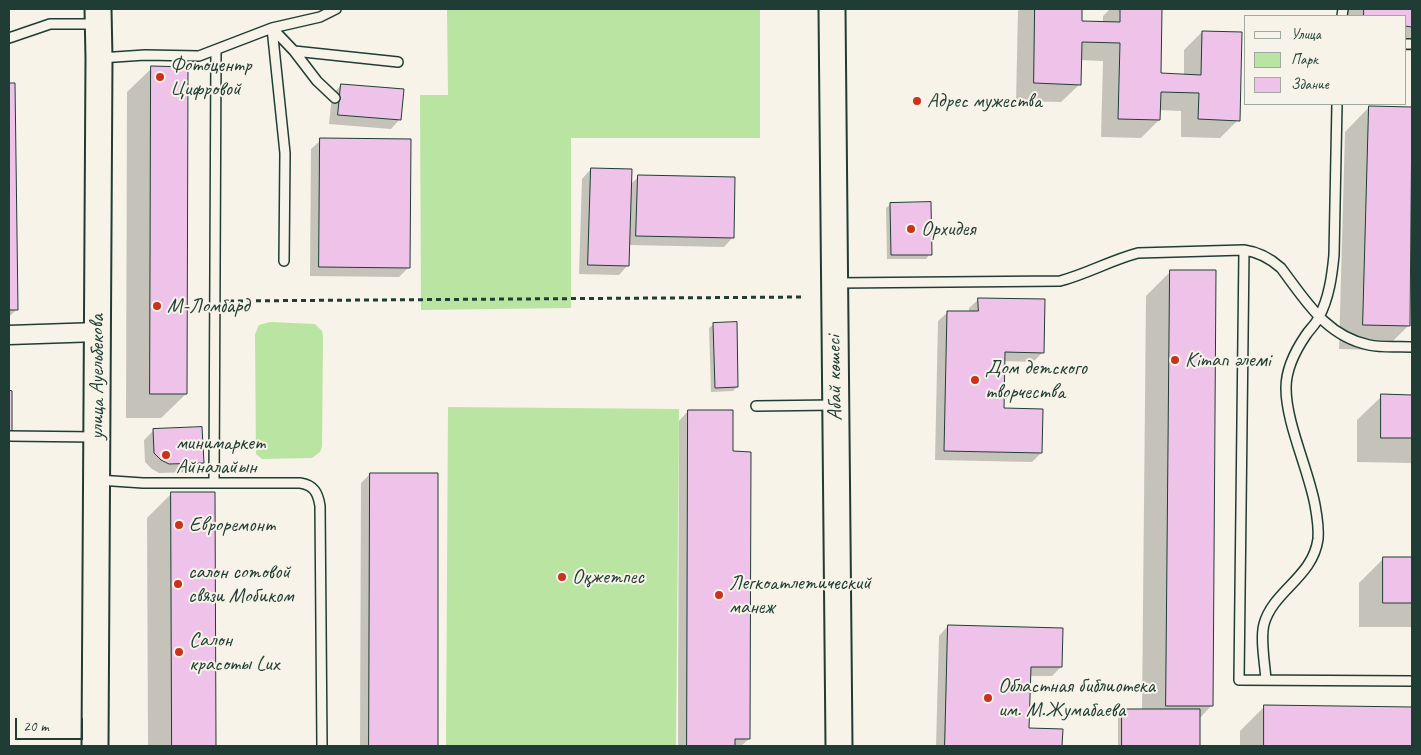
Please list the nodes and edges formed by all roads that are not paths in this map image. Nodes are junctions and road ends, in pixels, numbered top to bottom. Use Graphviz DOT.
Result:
graph roads {
  1 [pos="336,9"];
  2 [pos="832,9"];
  3 [pos="98,17"];
  4 [pos="272,28"];
  5 [pos="9,38"];
  6 [pos="216,50"];
  7 [pos="294,51"];
  8 [pos="99,58"];
  9 [pos="398,62"];
  10 [pos="335,98"];
  11 [pos="1337,105"];
  12 [pos="1244,250"];
  13 [pos="284,261"];
  14 [pos="834,283"];
  15 [pos="1319,318"];
  16 [pos="98,332"];
  17 [pos="9,335"];
  18 [pos="1412,347"];
  19 [pos="835,405"];
  20 [pos="756,406"];
  21 [pos="9,436"];
  22 [pos="96,437"];
  23 [pos="98,480"];
  24 [pos="214,483"];
  25 [pos="1266,680"];
  26 [pos="1412,681"];
  27 [pos="95,746"];
  28 [pos="322,746"];
  29 [pos="839,746"];
  1 -- 4 [label="lane"];
  2 -- 14 [label="main road, Абай көшесі"];
  3 -- 5 [label="lane"];
  3 -- 8 [label="main road, улица Ауельбекова"];
  4 -- 6 [label="lane"];
  4 -- 7 [label="lane"];
  4 -- 13 [label="lane"];
  6 -- 8 [label="lane"];
  6 -- 24 [label="lane"];
  7 -- 9 [label="lane"];
  7 -- 10 [label="lane"];
  8 -- 16 [label="main road, улица Ауельбекова"];
  11 -- 15 [label="lane"];
  12 -- 14 [label="lane"];
  12 -- 15 [label="lane"];
  12 -- 25 [label="lane"];
  14 -- 19 [label="main road, Абай көшесі"];
  15 -- 18 [label="lane"];
  15 -- 25 [label="lane"];
  16 -- 17 [label="street"];
  16 -- 22 [label="main road, улица Ауельбекова"];
  19 -- 20 [label="lane"];
  19 -- 29 [label="main road, Абай көшесі"];
  21 -- 22 [label="lane"];
  22 -- 23 [label="main road, улица Ауельбекова"];
  23 -- 24 [label="lane"];
  23 -- 27 [label="main road, улица Ауельбекова"];
  24 -- 28 [label="lane"];
  25 -- 26 [label="lane"];
}
